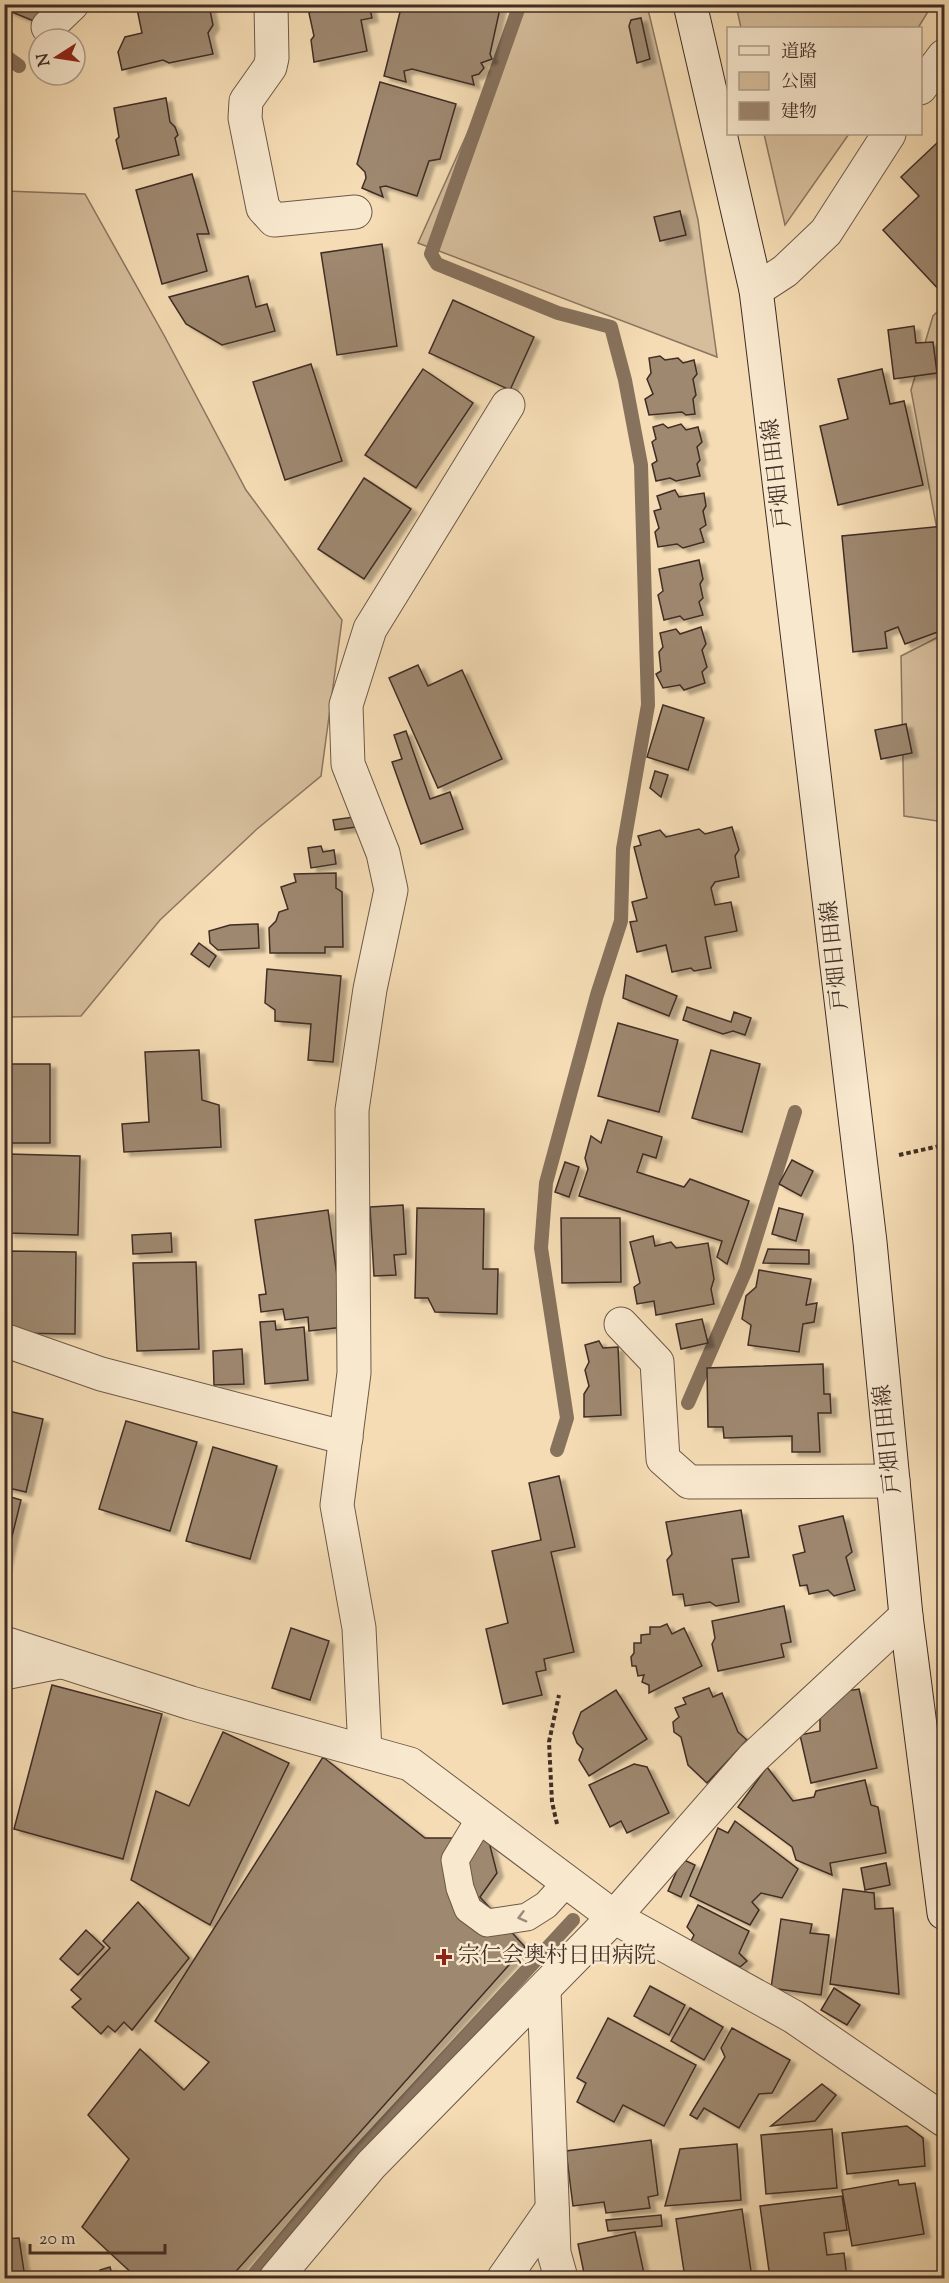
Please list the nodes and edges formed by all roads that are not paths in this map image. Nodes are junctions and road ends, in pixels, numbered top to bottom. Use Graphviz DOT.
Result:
graph roads {
  1 [pos="72,4"];
  2 [pos="271,4"];
  3 [pos="690,4"];
  4 [pos="48,27"];
  5 [pos="945,56"];
  6 [pos="922,86"];
  7 [pos="887,135"];
  8 [pos="356,212"];
  9 [pos="756,290"];
  10 [pos="508,405"];
  11 [pos="621,1324"];
  12 [pos="4,1340"];
  13 [pos="346,1438"];
  14 [pos="893,1481"];
  15 [pos="906,1616"];
  16 [pos="4,1643"];
  17 [pos="60,1662"];
  18 [pos="4,1673"];
  19 [pos="364,1751"];
  20 [pos="481,1817"];
  21 [pos="569,1884"];
  22 [pos="945,1912"];
  23 [pos="614,1917"];
  24 [pos="544,1990"];
  25 [pos="945,2120"];
  26 [pos="552,2209"];
  27 [pos="276,2278"];
  28 [pos="504,2278"];
  29 [pos="561,2278"];
  1 -- 4 [label="street"];
  2 -- 8 [label="street"];
  3 -- 9 [label="street, 戸畑日田線"];
  5 -- 6 [label="street"];
  7 -- 9 [label="street"];
  9 -- 14 [label="street, 戸畑日田線"];
  10 -- 13 [label="street"];
  11 -- 14 [label="street"];
  12 -- 13 [label="street"];
  13 -- 19 [label="street"];
  14 -- 15 [label="street, 戸畑日田線"];
  15 -- 22 [label="street, 戸畑日田線"];
  15 -- 23 [label="street"];
  16 -- 17 [label="street"];
  17 -- 18 [label="street"];
  17 -- 19 [label="street"];
  19 -- 20 [label="street"];
  20 -- 21 [label="street"];
  21 -- 20 [label="lane, one-way"];
  21 -- 23 [label="street"];
  23 -- 24 [label="street"];
  23 -- 25 [label="street"];
  24 -- 26 [label="street"];
  24 -- 27 [label="street"];
  26 -- 28 [label="street"];
  26 -- 29 [label="street"];
}
